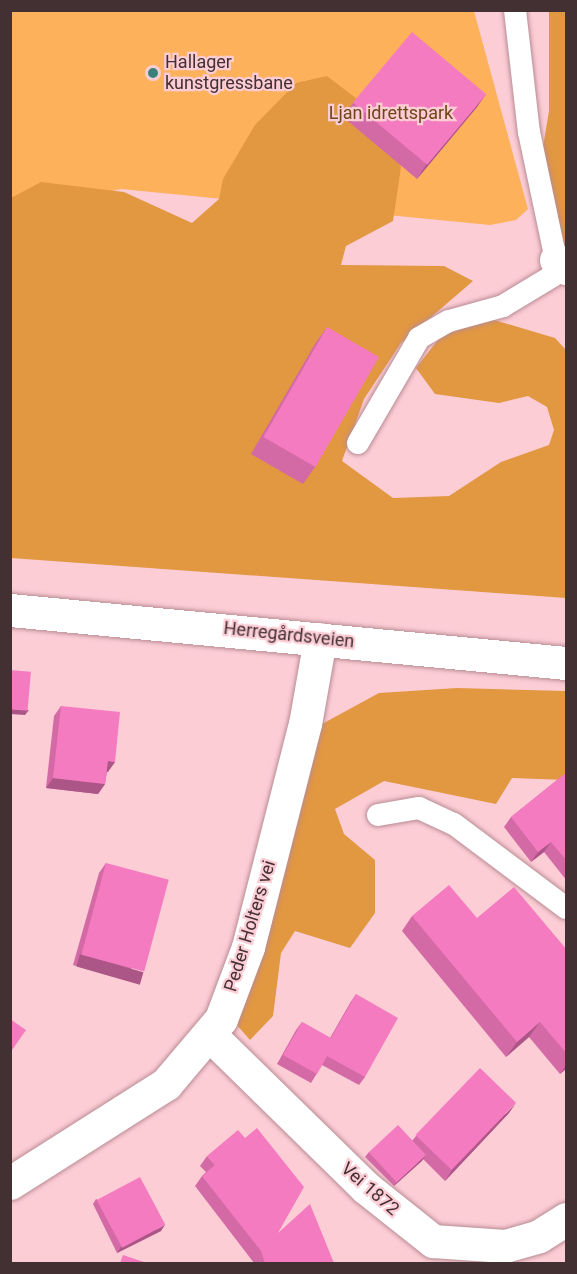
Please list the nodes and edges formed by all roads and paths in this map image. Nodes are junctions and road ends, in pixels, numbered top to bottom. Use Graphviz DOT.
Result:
graph roads {
  1 [pos="515,10"];
  2 [pos="563,265"];
  3 [pos="358,443"];
  4 [pos="10,610"];
  5 [pos="320,639"];
  6 [pos="567,663"];
  7 [pos="378,815"];
  8 [pos="567,908"];
  9 [pos="210,1035"];
  10 [pos="10,1183"];
  11 [pos="567,1219"];
  1 -- 2 [label="lane"];
  2 -- 3 [label="lane"];
  4 -- 5 [label="street, Herregårdsveien"];
  5 -- 6 [label="street, Herregårdsveien"];
  5 -- 9 [label="street, Peder Holters vei"];
  7 -- 8 [label="lane"];
  9 -- 10 [label="street, Peder Holters vei"];
  9 -- 11 [label="street, Vei 1872"];
}
